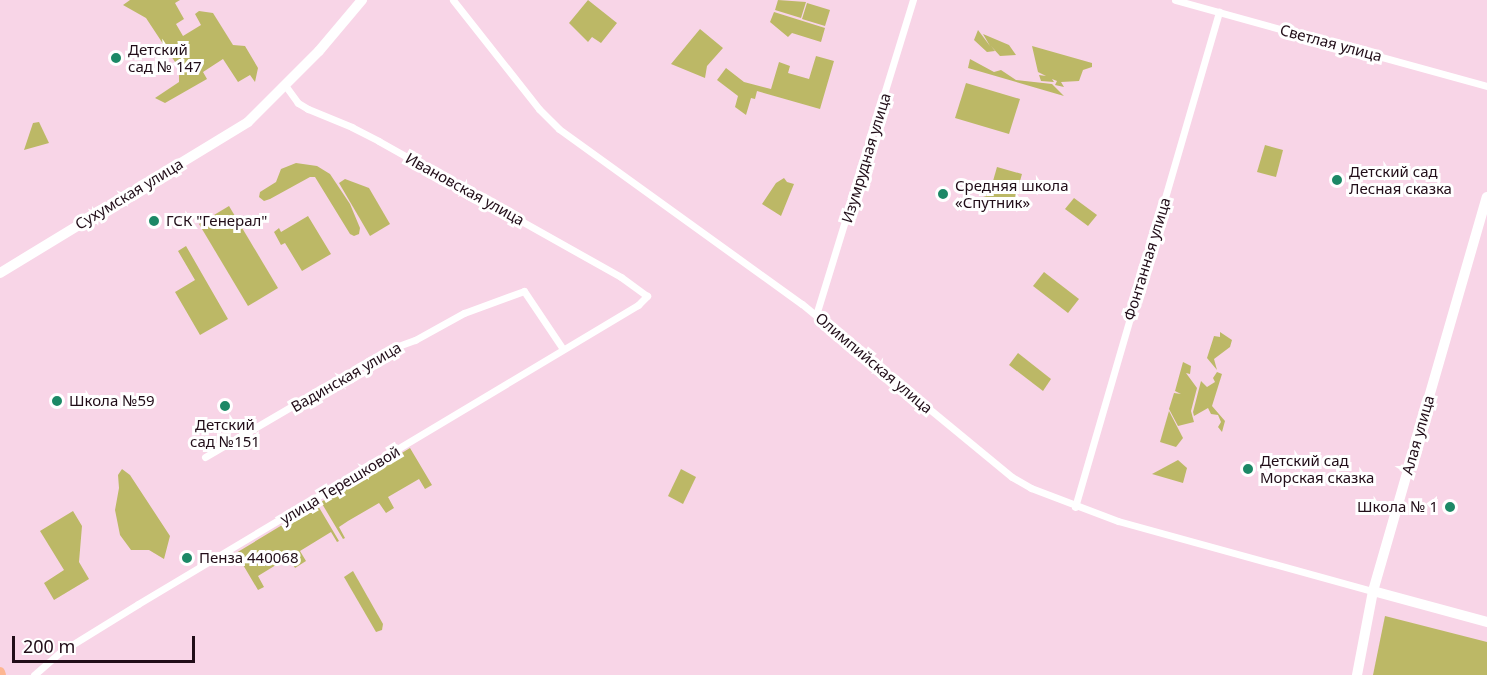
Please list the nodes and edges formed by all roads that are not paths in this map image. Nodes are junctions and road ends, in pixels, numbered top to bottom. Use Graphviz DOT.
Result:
graph roads {
  1 [pos="362,0"];
  2 [pos="453,0"];
  3 [pos="913,0"];
  4 [pos="1175,0"];
  5 [pos="1219,12"];
  6 [pos="285,86"];
  7 [pos="1487,86"];
  8 [pos="1487,197"];
  9 [pos="0,273"];
  10 [pos="647,296"];
  11 [pos="816,315"];
  12 [pos="563,349"];
  13 [pos="205,457"];
  14 [pos="1075,507"];
  15 [pos="1373,591"];
  16 [pos="1487,622"];
  17 [pos="34,675"];
  18 [pos="1357,675"];
  1 -- 6 [label="main road, Сухумская улица"];
  2 -- 11 [label="street, Олимпийская улица"];
  3 -- 11 [label="street, Изумрудная улица"];
  4 -- 5 [label="street, Светлая улица"];
  5 -- 7 [label="street, Светлая улица"];
  5 -- 14 [label="street, Фонтанная улица"];
  6 -- 9 [label="main road, Сухумская улица"];
  6 -- 10 [label="street, Ивановская улица"];
  8 -- 15 [label="main road, Алая улица"];
  10 -- 12 [label="street, улица Терешковой"];
  11 -- 14 [label="street, Олимпийская улица"];
  12 -- 13 [label="street, Вадинская улица"];
  12 -- 17 [label="street, улица Терешковой"];
  14 -- 15 [label="street, Олимпийская улица"];
  15 -- 16 [label="main road"];
  15 -- 18 [label="main road, Алая улица"];
}
